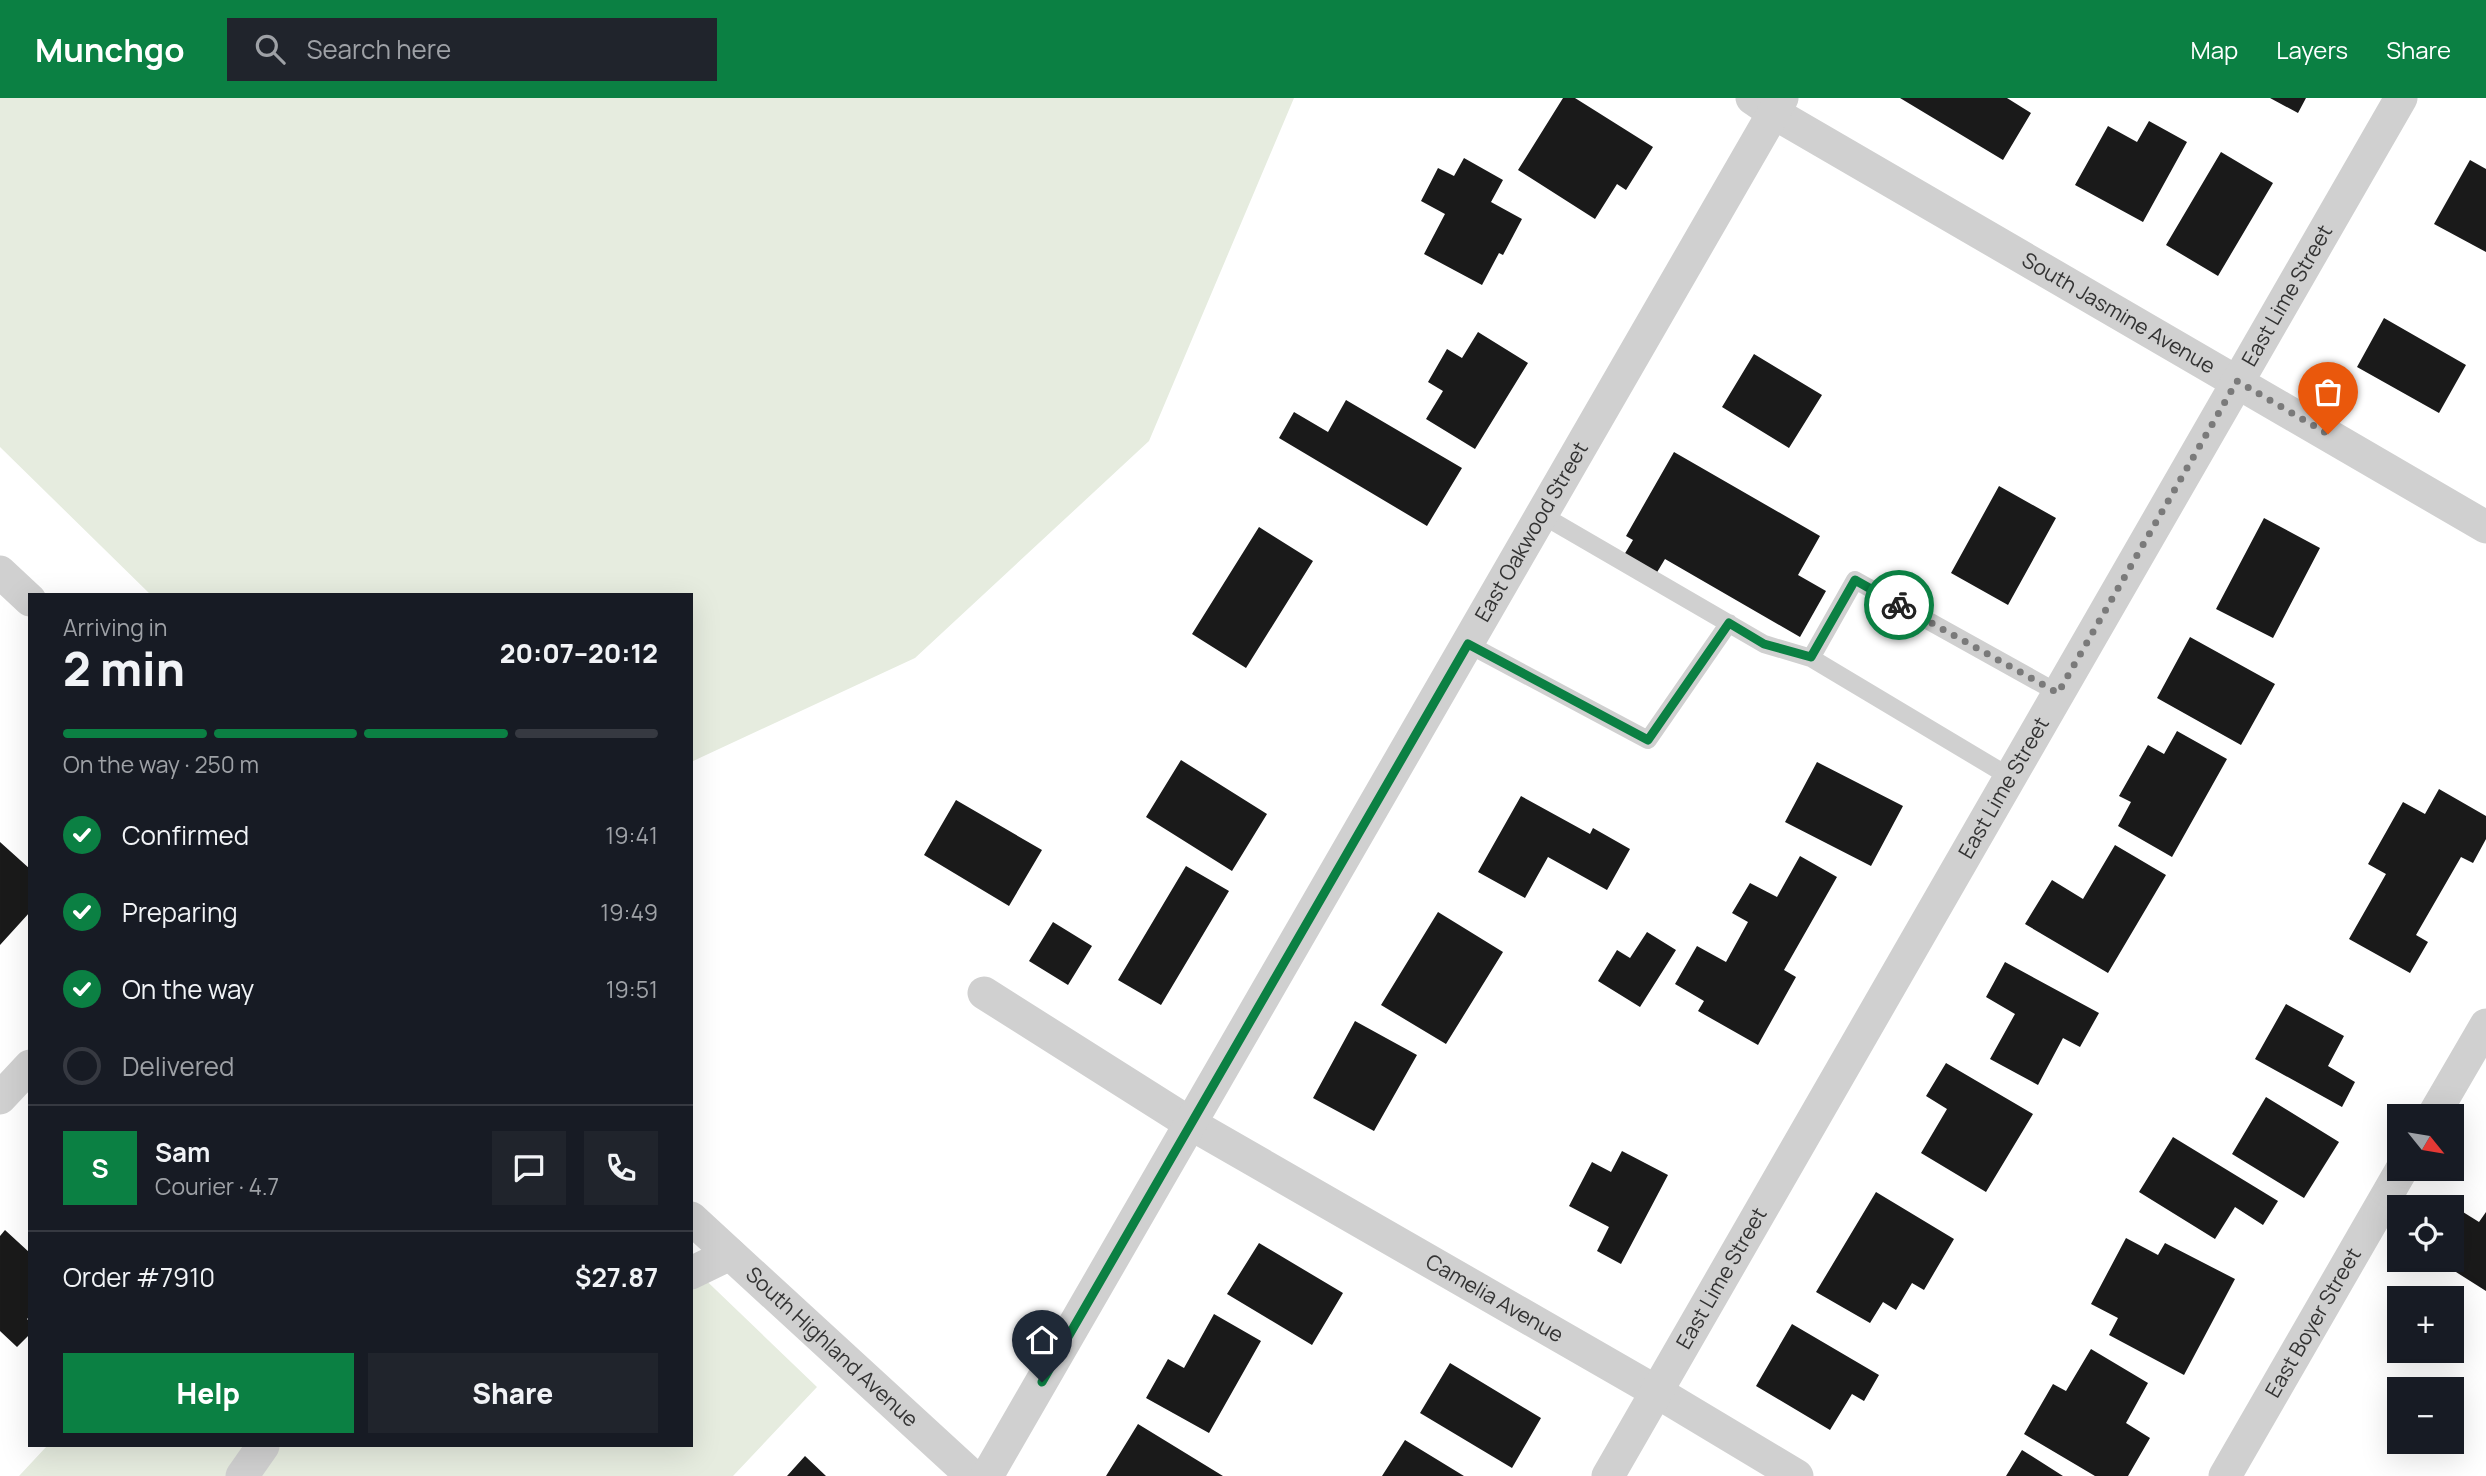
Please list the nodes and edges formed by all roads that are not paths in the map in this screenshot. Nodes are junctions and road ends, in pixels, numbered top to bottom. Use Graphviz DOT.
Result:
graph roads {
  1 [pos="2401,98"];
  2 [pos="1769,103"];
  3 [pos="2237,381"];
  4 [pos="1542,515"];
  5 [pos="2486,527"];
  6 [pos="0,572"];
  7 [pos="28,598"];
  8 [pos="1729,623"];
  9 [pos="1468,644"];
  10 [pos="1811,657"];
  11 [pos="2058,693"];
  12 [pos="2010,777"];
  13 [pos="984,993"];
  14 [pos="2486,1025"];
  15 [pos="28,1068"];
  16 [pos="0,1098"];
  17 [pos="2440,1104"];
  18 [pos="1191,1124"];
  19 [pos="2396,1181"];
  20 [pos="693,1220"];
  21 [pos="730,1254"];
  22 [pos="693,1272"];
  23 [pos="1657,1392"];
  24 [pos="262,1447"];
  25 [pos="242,1476"];
  26 [pos="972,1476"];
  27 [pos="988,1476"];
  28 [pos="1608,1476"];
  29 [pos="1797,1476"];
  30 [pos="2225,1476"];
  1 -- 3 [label="street, East Lime Street"];
  2 -- 3 [label="street, South Jasmine Avenue"];
  2 -- 4 [label="street, East Oakwood Street"];
  3 -- 5 [label="street, South Jasmine Avenue"];
  3 -- 11 [label="street, East Lime Street"];
  4 -- 8 [label="lane"];
  4 -- 9 [label="street, East Oakwood Street"];
  6 -- 7 [label="street"];
  8 -- 9 [label="lane"];
  8 -- 10 [label="lane"];
  9 -- 18 [label="street, East Oakwood Street"];
  10 -- 11 [label="lane"];
  10 -- 12 [label="lane"];
  11 -- 12 [label="street, East Lime Street"];
  12 -- 23 [label="street, East Lime Street"];
  13 -- 18 [label="street, Camelia Avenue"];
  14 -- 17 [label="street"];
  15 -- 16 [label="street"];
  18 -- 23 [label="street, Camelia Avenue"];
  18 -- 27 [label="street, East Oakwood Street"];
  19 -- 30 [label="street, East Boyer Street"];
  20 -- 21 [label="street, South Highland Avenue"];
  21 -- 22 [label="street"];
  21 -- 26 [label="street, South Highland Avenue"];
  23 -- 28 [label="street, East Lime Street"];
  23 -- 29 [label="street, Camelia Avenue"];
  24 -- 25 [label="street"];
}
